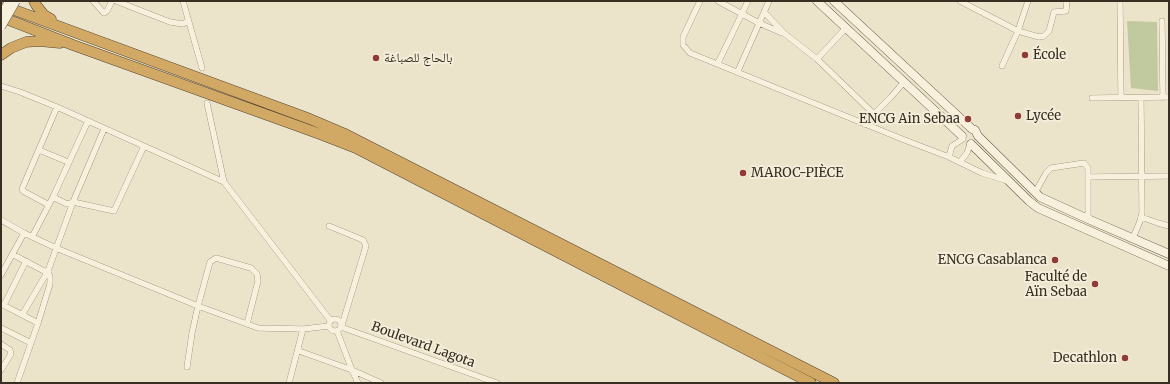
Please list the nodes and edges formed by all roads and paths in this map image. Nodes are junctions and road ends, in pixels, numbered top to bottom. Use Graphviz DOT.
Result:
graph roads {
  1 [pos="9,1"];
  2 [pos="16,1"];
  3 [pos="34,1"];
  4 [pos="93,1"];
  5 [pos="112,1"];
  6 [pos="116,1"];
  7 [pos="183,1"];
  8 [pos="700,1"];
  9 [pos="718,1"];
  10 [pos="748,1"];
  11 [pos="769,1"];
  12 [pos="817,1"];
  13 [pos="834,1"];
  14 [pos="960,1"];
  15 [pos="1028,1"];
  16 [pos="1067,1"];
  17 [pos="1120,1"];
  18 [pos="1,5"];
  19 [pos="764,12"];
  20 [pos="741,13"];
  21 [pos="1,16"];
  22 [pos="188,21"];
  23 [pos="1162,21"];
  24 [pos="759,23"];
  25 [pos="1,27"];
  26 [pos="846,28"];
  27 [pos="74,31"];
  28 [pos="1018,31"];
  29 [pos="785,34"];
  30 [pos="73,44"];
  31 [pos="1,54"];
  32 [pos="816,59"];
  33 [pos="718,63"];
  34 [pos="1002,66"];
  35 [pos="202,68"];
  36 [pos="738,71"];
  37 [pos="904,82"];
  38 [pos="1,86"];
  39 [pos="1121,97"];
  40 [pos="1092,98"];
  41 [pos="1141,98"];
  42 [pos="1166,98"];
  43 [pos="206,103"];
  44 [pos="57,107"];
  45 [pos="874,114"];
  46 [pos="88,121"];
  47 [pos="864,124"];
  48 [pos="104,129"];
  49 [pos="972,129"];
  50 [pos="978,136"];
  51 [pos="962,137"];
  52 [pos="971,144"];
  53 [pos="144,146"];
  54 [pos="39,150"];
  55 [pos="949,157"];
  56 [pos="68,162"];
  57 [pos="960,162"];
  58 [pos="1141,176"];
  59 [pos="1169,176"];
  60 [pos="1088,177"];
  61 [pos="1008,181"];
  62 [pos="224,182"];
  63 [pos="1035,193"];
  64 [pos="53,197"];
  65 [pos="73,202"];
  66 [pos="48,205"];
  67 [pos="1142,217"];
  68 [pos="1088,219"];
  69 [pos="2,222"];
  70 [pos="329,226"];
  71 [pos="1169,226"];
  72 [pos="24,233"];
  73 [pos="32,237"];
  74 [pos="1133,238"];
  75 [pos="56,248"];
  76 [pos="12,254"];
  77 [pos="1169,254"];
  78 [pos="26,261"];
  79 [pos="1169,266"];
  80 [pos="48,271"];
  81 [pos="2,272"];
  82 [pos="2,304"];
  83 [pos="198,306"];
  84 [pos="22,314"];
  85 [pos="38,323"];
  86 [pos="330,323"];
  87 [pos="247,324"];
  88 [pos="1,328"];
  89 [pos="340,328"];
  90 [pos="304,329"];
  91 [pos="31,343"];
  92 [pos="1,344"];
  93 [pos="299,351"];
  94 [pos="187,367"];
  95 [pos="1,370"];
  96 [pos="352,370"];
  97 [pos="477,376"];
  98 [pos="17,383"];
  99 [pos="290,383"];
  100 [pos="358,383"];
  101 [pos="381,383"];
  102 [pos="475,383"];
  103 [pos="497,383"];
  104 [pos="811,383"];
  105 [pos="834,383"];
  1 -- 21 [label="street, bridge"];
  2 -- 25 [label="street, bridge"];
  3 -- 27 [label="highway"];
  4 -- 5 [label="street"];
  6 -- 22 [label="street"];
  7 -- 22 [label="street"];
  8 -- 33 [label="street"];
  9 -- 20 [label="street"];
  10 -- 20 [label="street"];
  11 -- 19 [label="street"];
  12 -- 26 [label="street"];
  13 -- 49 [label="street"];
  14 -- 28 [label="street"];
  15 -- 28 [label="street"];
  16 -- 28 [label="street"];
  17 -- 39 [label="street"];
  18 -- 27 [label="highway"];
  19 -- 24 [label="street"];
  19 -- 29 [label="street"];
  20 -- 24 [label="street"];
  20 -- 33 [label="street"];
  21 -- 30 [label="highway"];
  22 -- 35 [label="street"];
  23 -- 42 [label="street"];
  24 -- 29 [label="street"];
  24 -- 36 [label="street"];
  26 -- 32 [label="street"];
  26 -- 37 [label="street"];
  27 -- 105 [label="highway"];
  28 -- 34 [label="street"];
  29 -- 32 [label="street"];
  30 -- 31 [label="highway"];
  30 -- 104 [label="highway"];
  32 -- 45 [label="street"];
  33 -- 36 [label="street"];
  36 -- 47 [label="street"];
  37 -- 45 [label="street"];
  37 -- 51 [label="street"];
  38 -- 44 [label="street"];
  39 -- 40 [label="street"];
  39 -- 41 [label="street"];
  41 -- 42 [label="street"];
  41 -- 58 [label="street"];
  43 -- 62 [label="street"];
  44 -- 46 [label="street"];
  44 -- 54 [label="street"];
  45 -- 47 [label="street"];
  46 -- 48 [label="street"];
  46 -- 56 [label="street"];
  47 -- 55 [label="street"];
  48 -- 53 [label="street"];
  48 -- 65 [label="street"];
  49 -- 50 [label="street"];
  49 -- 51 [label="street"];
  50 -- 52 [label="street"];
  50 -- 63 [label="street"];
  51 -- 52 [label="street"];
  51 -- 55 [label="street"];
  52 -- 57 [label="street"];
  52 -- 61 [label="street"];
  53 -- 62 [label="street"];
  53 -- 65 [label="street"];
  54 -- 56 [label="street"];
  54 -- 66 [label="street"];
  55 -- 57 [label="street"];
  56 -- 64 [label="street"];
  57 -- 61 [label="street"];
  58 -- 59 [label="street"];
  58 -- 60 [label="street"];
  58 -- 67 [label="street"];
  60 -- 63 [label="street"];
  60 -- 68 [label="street"];
  61 -- 79 [label="street"];
  62 -- 86 [label="street"];
  63 -- 68 [label="street"];
  64 -- 65 [label="street"];
  64 -- 66 [label="street"];
  65 -- 75 [label="street"];
  66 -- 73 [label="street"];
  67 -- 71 [label="street"];
  67 -- 74 [label="street"];
  68 -- 74 [label="street"];
  69 -- 72 [label="street"];
  70 -- 89 [label="street"];
  72 -- 73 [label="street"];
  72 -- 76 [label="street"];
  73 -- 75 [label="street"];
  74 -- 77 [label="street"];
  75 -- 80 [label="street"];
  75 -- 83 [label="street"];
  76 -- 78 [label="street"];
  76 -- 81 [label="street"];
  78 -- 80 [label="street"];
  78 -- 82 [label="street"];
  80 -- 84 [label="street"];
  80 -- 85 [label="street"];
  82 -- 84 [label="street"];
  83 -- 87 [label="street"];
  83 -- 87 [label="street"];
  83 -- 94 [label="street"];
  84 -- 85 [label="street"];
  85 -- 91 [label="street"];
  86 -- 89 [label="street"];
  86 -- 89 [label="street"];
  86 -- 90 [label="street"];
  87 -- 90 [label="street"];
  88 -- 91 [label="street"];
  89 -- 96 [label="street"];
  89 -- 97 [label="street, Boulevard Lagota"];
  90 -- 93 [label="street"];
  91 -- 98 [label="street"];
  92 -- 95 [label="street"];
  93 -- 96 [label="street"];
  93 -- 99 [label="street"];
  96 -- 100 [label="street"];
  96 -- 101 [label="street"];
  97 -- 102 [label="street"];
  97 -- 103 [label="street, Boulevard Lagota"];
}
